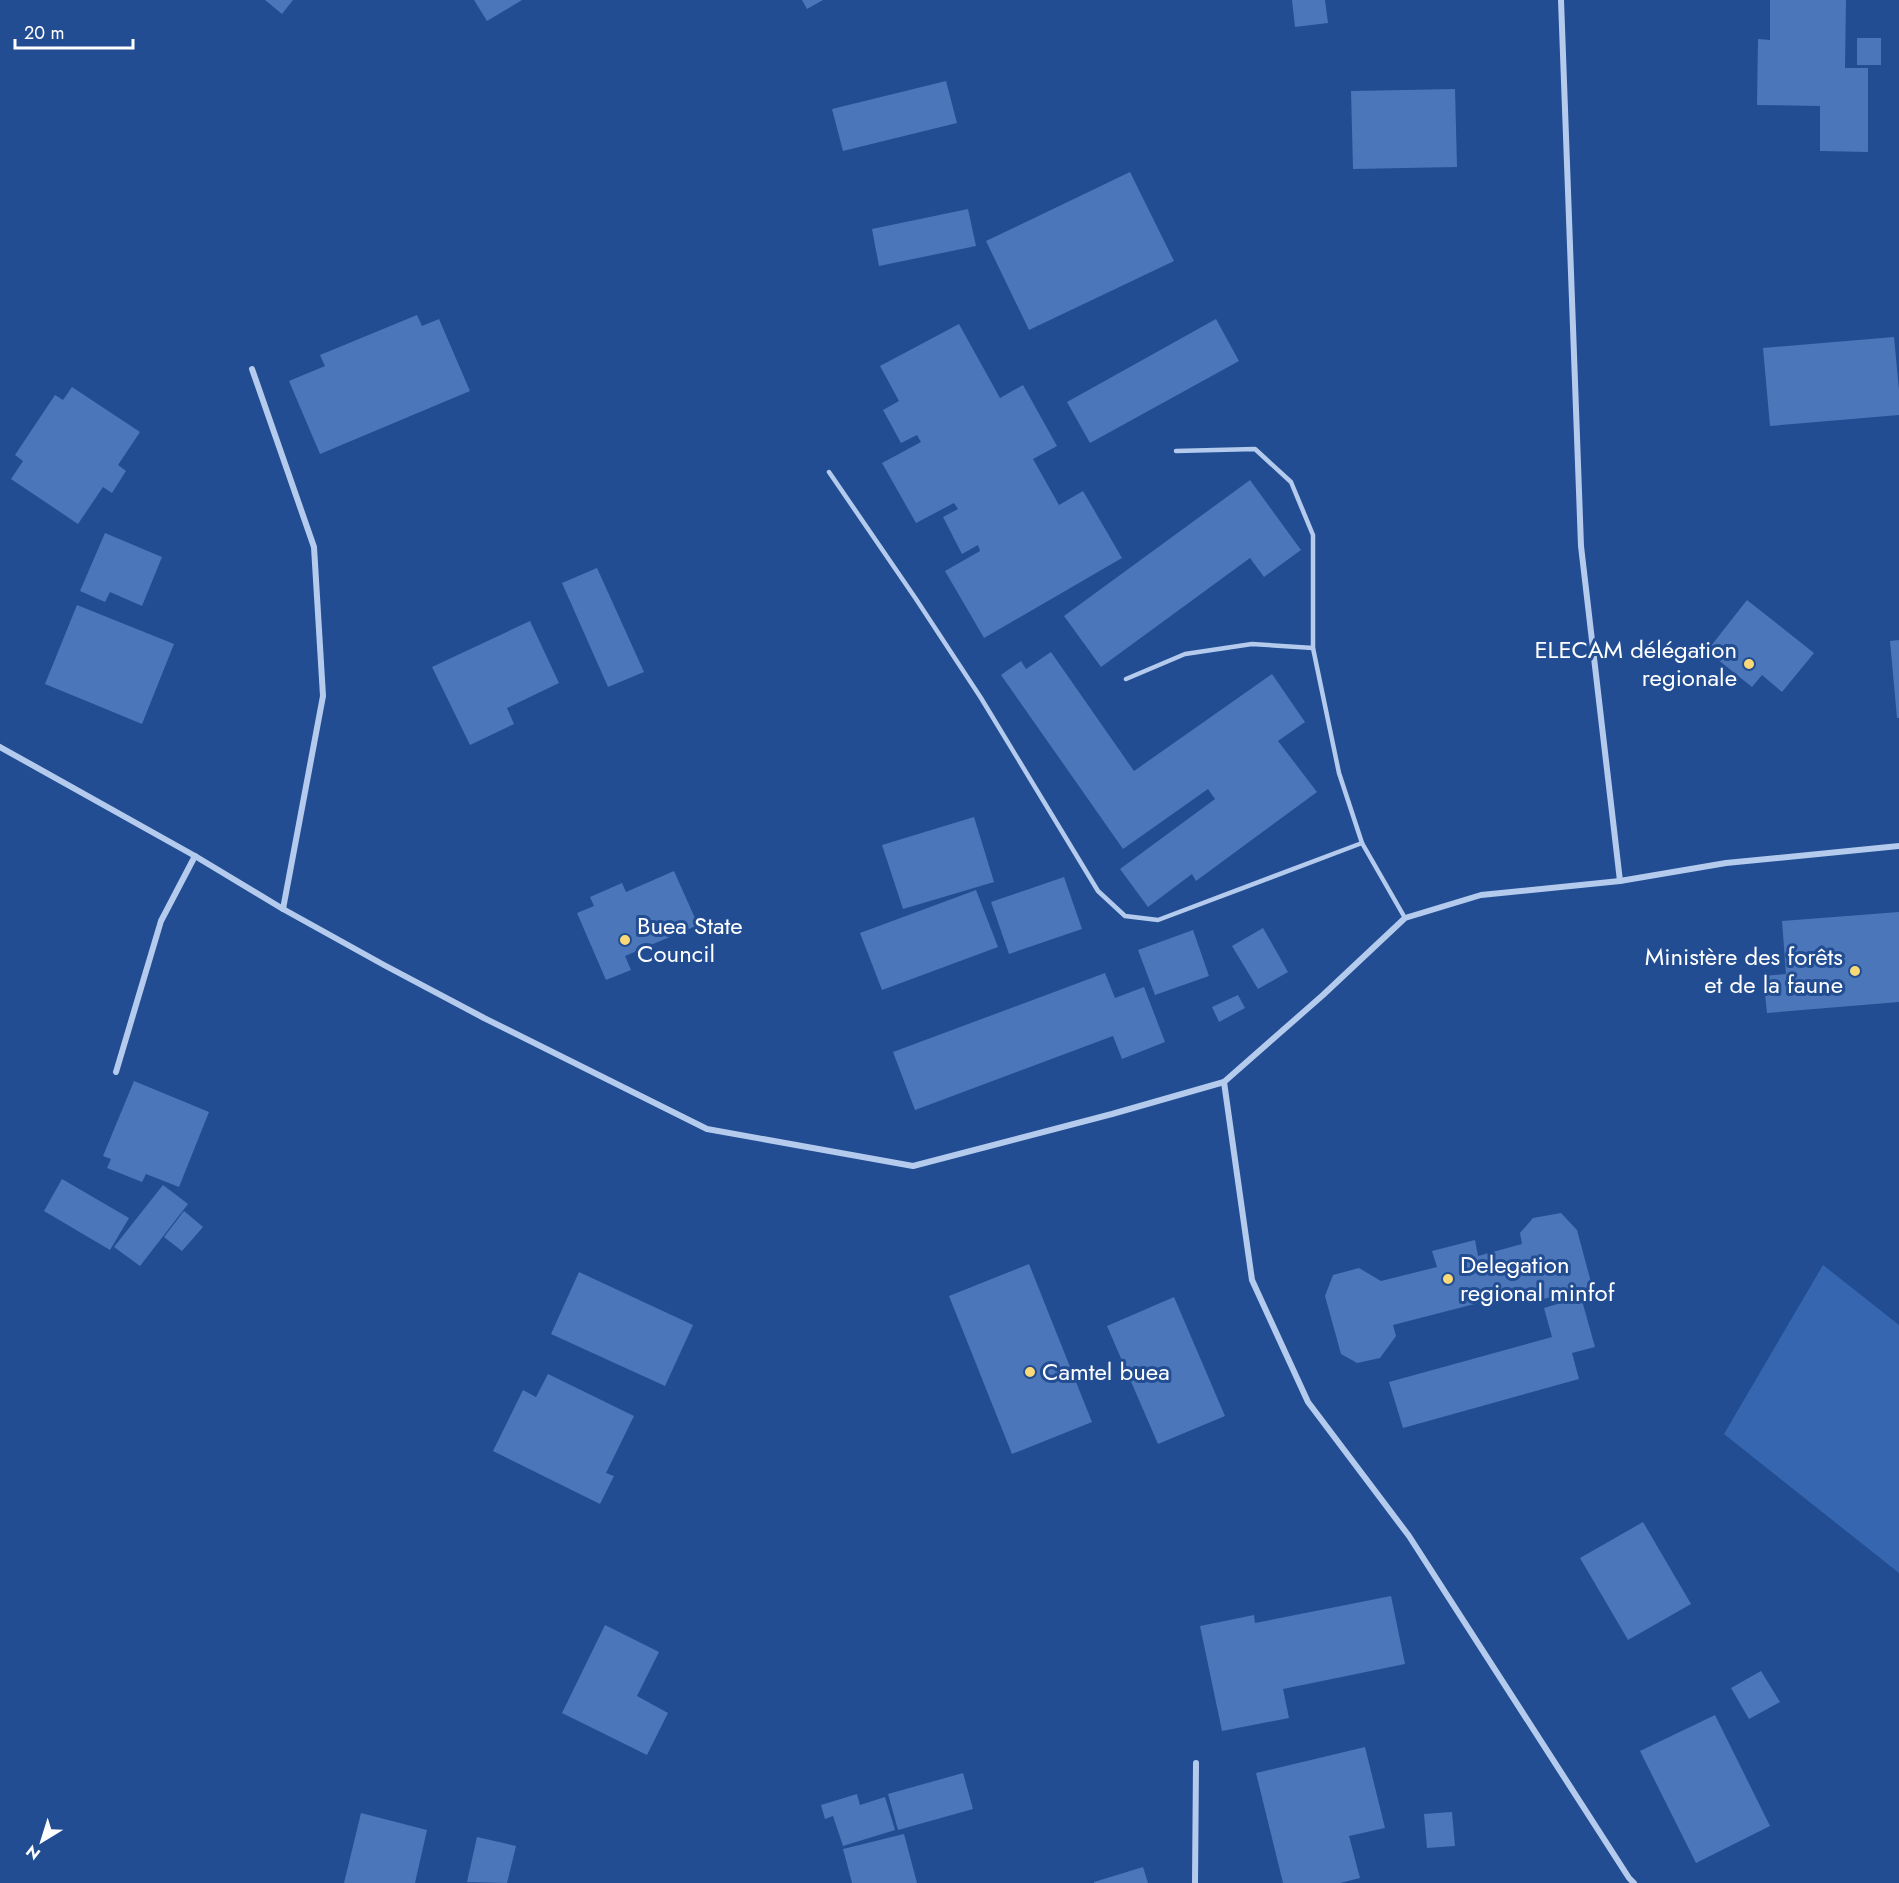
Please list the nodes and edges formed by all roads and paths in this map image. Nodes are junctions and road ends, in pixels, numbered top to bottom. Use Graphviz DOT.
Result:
graph roads {
  1 [pos="1561,0"];
  2 [pos="252,369"];
  3 [pos="1176,451"];
  4 [pos="829,472"];
  5 [pos="1313,648"];
  6 [pos="1126,679"];
  7 [pos="0,747"];
  8 [pos="1362,843"];
  9 [pos="1899,846"];
  10 [pos="195,856"];
  11 [pos="1620,880"];
  12 [pos="283,909"];
  13 [pos="1405,918"];
  14 [pos="116,1072"];
  15 [pos="1224,1082"];
  16 [pos="1196,1763"];
  17 [pos="1195,1883"];
  18 [pos="1635,1883"];
  1 -- 11 [label="street"];
  2 -- 12 [label="street"];
  3 -- 5 [label="lane"];
  4 -- 8 [label="lane"];
  5 -- 6 [label="lane"];
  5 -- 8 [label="lane"];
  7 -- 10 [label="street"];
  8 -- 13 [label="lane"];
  9 -- 11 [label="street"];
  10 -- 12 [label="street"];
  10 -- 14 [label="street"];
  11 -- 13 [label="street"];
  12 -- 15 [label="street"];
  13 -- 15 [label="street"];
  15 -- 18 [label="street"];
  16 -- 17 [label="street"];
}
